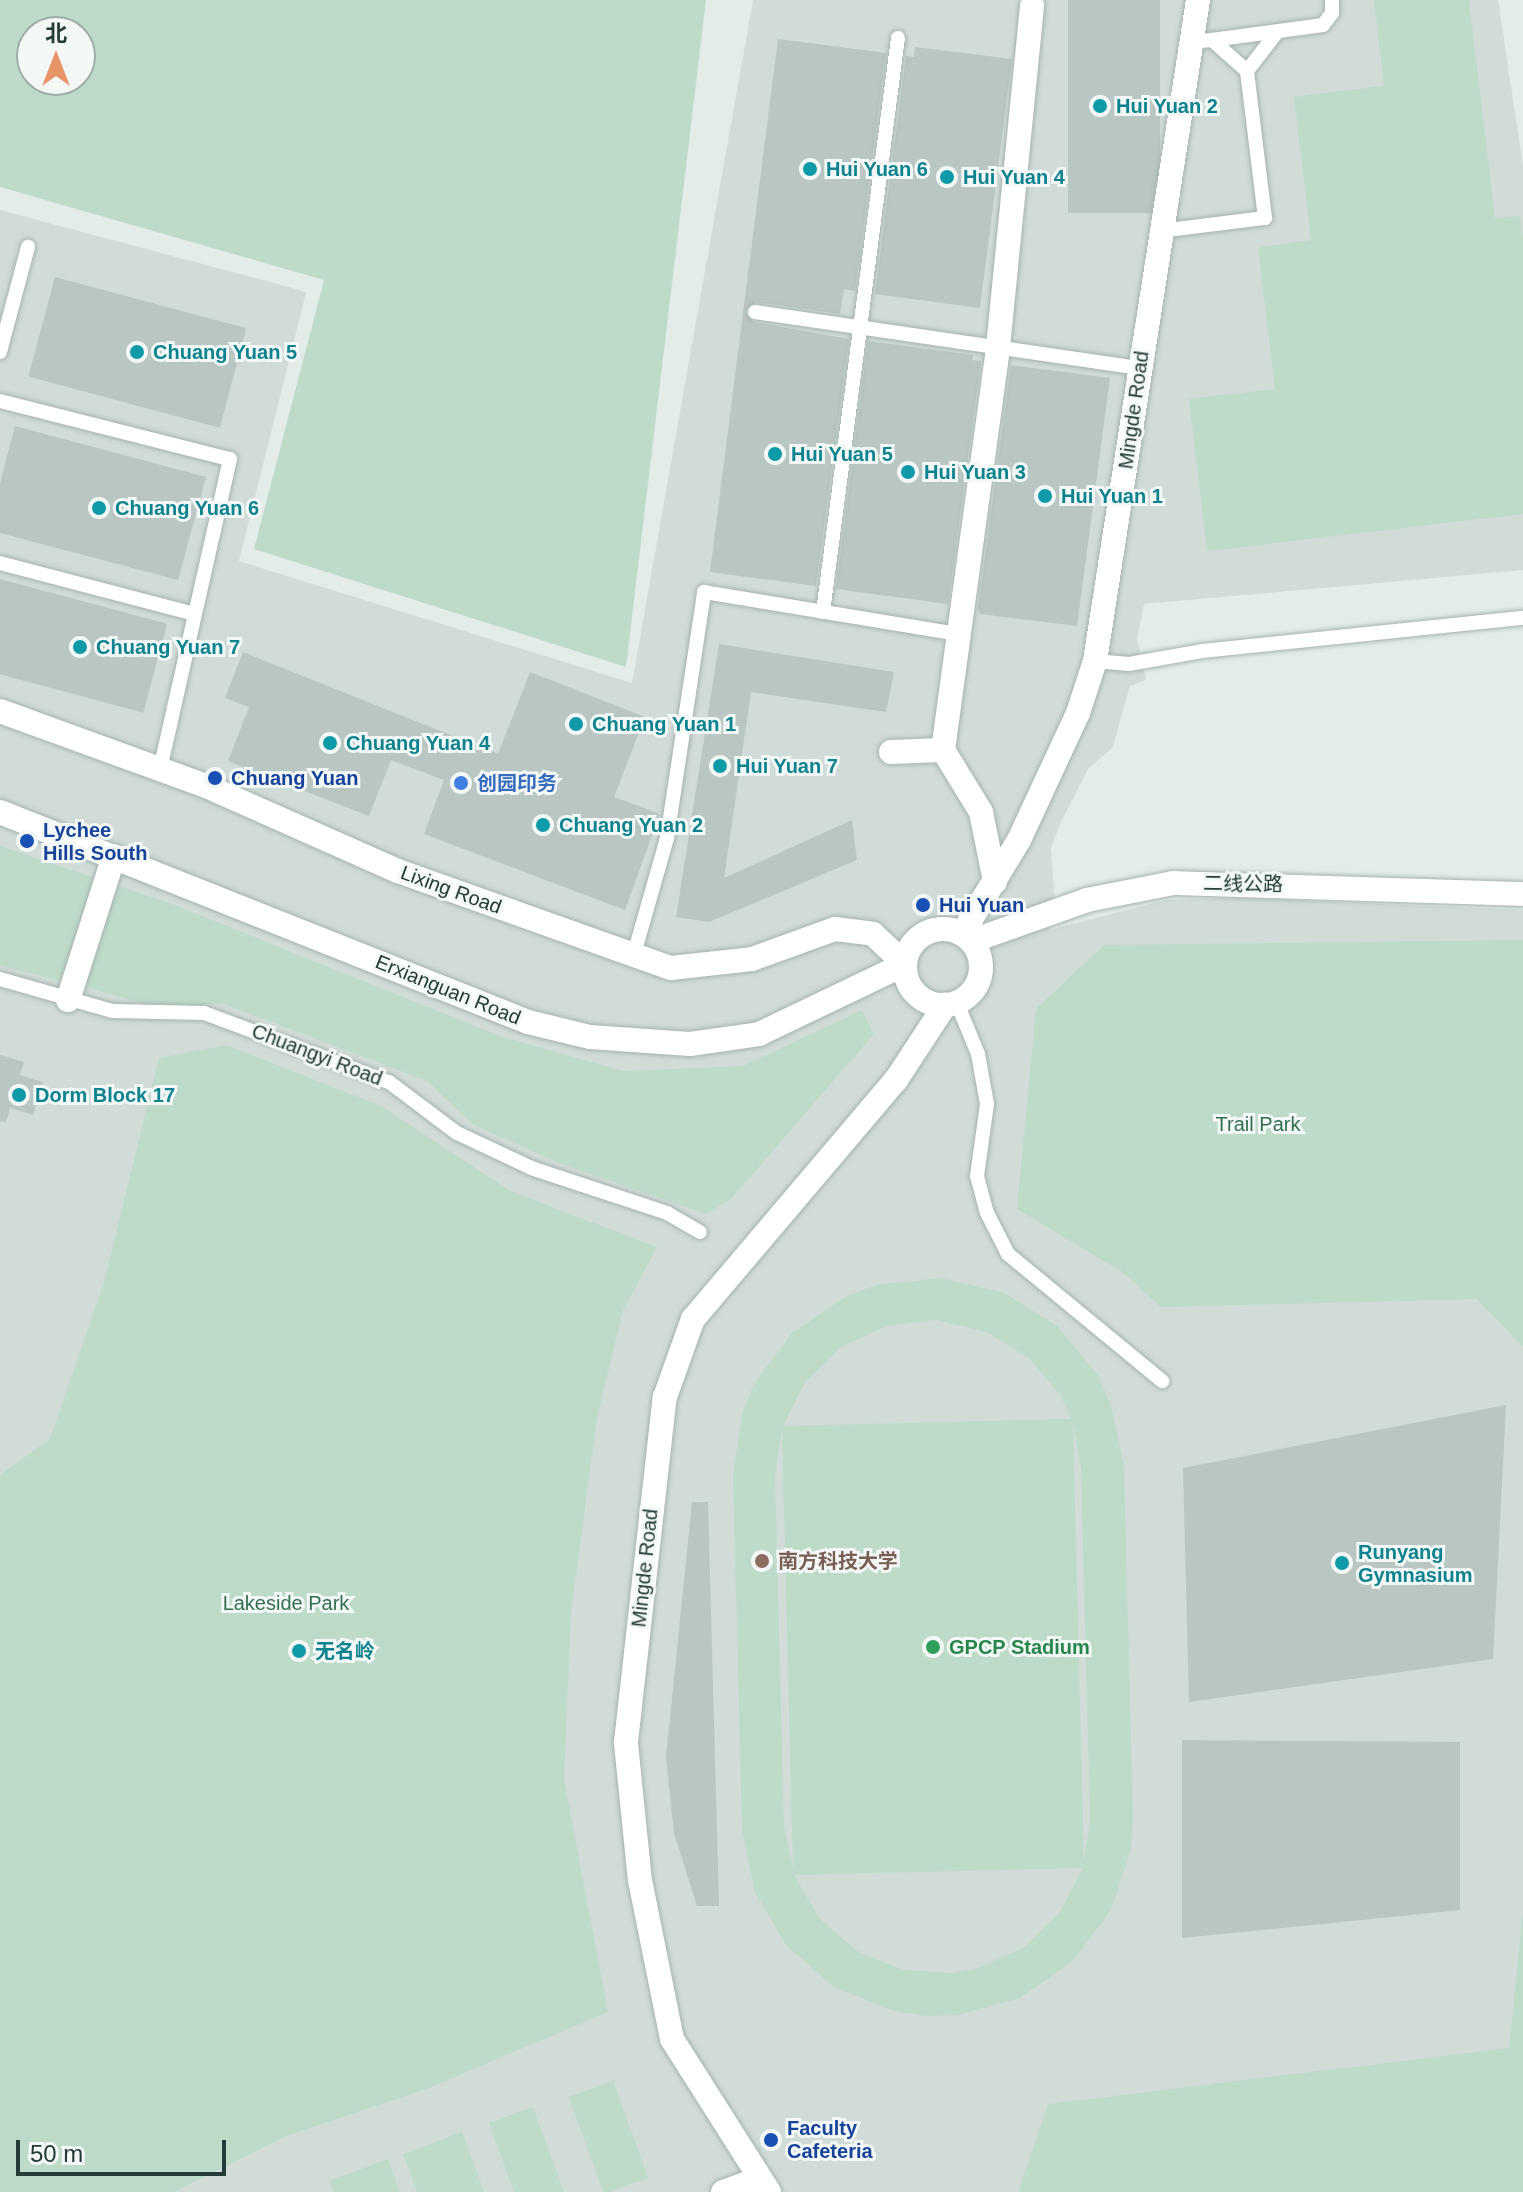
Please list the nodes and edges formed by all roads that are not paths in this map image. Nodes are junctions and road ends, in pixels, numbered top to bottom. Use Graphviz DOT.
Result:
graph roads {
  1 [pos="1198,0"];
  2 [pos="1332,0"];
  3 [pos="1032,6"];
  4 [pos="1277,32"];
  5 [pos="898,38"];
  6 [pos="1201,41"];
  7 [pos="1247,71"];
  8 [pos="1160,231"];
  9 [pos="28,247"];
  10 [pos="755,312"];
  11 [pos="862,328"];
  12 [pos="998,347"];
  13 [pos="0,352"];
  14 [pos="1140,368"];
  15 [pos="0,401"];
  16 [pos="0,563"];
  17 [pos="823,612"];
  18 [pos="194,614"];
  19 [pos="1523,618"];
  20 [pos="958,634"];
  21 [pos="1095,661"];
  22 [pos="0,711"];
  23 [pos="943,750"];
  24 [pos="891,752"];
  25 [pos="160,769"];
  26 [pos="0,812"];
  27 [pos="114,856"];
  28 [pos="995,882"];
  29 [pos="1523,894"];
  30 [pos="967,938"];
  31 [pos="634,954"];
  32 [pos="905,964"];
  33 [pos="0,979"];
  34 [pos="68,1000"];
  35 [pos="951,1004"];
  36 [pos="700,1232"];
  37 [pos="1162,1381"];
  38 [pos="764,2185"];
  39 [pos="723,2192"];
  1 -- 6 [label="street, Mingde Road"];
  2 -- 4 [label="lane"];
  3 -- 12 [label="street"];
  4 -- 6 [label="lane"];
  4 -- 7 [label="lane"];
  5 -- 11 [label="lane"];
  6 -- 7 [label="lane"];
  6 -- 8 [label="street, Mingde Road"];
  7 -- 8 [label="lane"];
  8 -- 14 [label="street, Mingde Road"];
  9 -- 13 [label="lane"];
  10 -- 11 [label="lane"];
  11 -- 12 [label="lane"];
  11 -- 17 [label="lane"];
  12 -- 14 [label="lane"];
  12 -- 20 [label="street"];
  14 -- 21 [label="street, Mingde Road"];
  15 -- 18 [label="lane"];
  16 -- 18 [label="lane"];
  17 -- 20 [label="lane"];
  17 -- 31 [label="lane"];
  18 -- 25 [label="lane"];
  19 -- 21 [label="lane"];
  20 -- 23 [label="street"];
  21 -- 28 [label="street, Mingde Road"];
  22 -- 25 [label="street, Lixing Road"];
  23 -- 24 [label="street"];
  23 -- 28 [label="street"];
  25 -- 31 [label="street, Lixing Road"];
  26 -- 27 [label="street, Erxianguan Road"];
  27 -- 32 [label="street, Erxianguan Road"];
  27 -- 34 [label="street"];
  28 -- 30 [label="street, Mingde Road"];
  29 -- 30 [label="street, 二线公路"];
  30 -- 32 [label="street"];
  30 -- 35 [label="street"];
  31 -- 32 [label="street, Lixing Road"];
  32 -- 35 [label="street"];
  33 -- 34 [label="lane, Chuangyi Road"];
  34 -- 36 [label="lane, Chuangyi Road"];
  35 -- 37 [label="lane"];
  35 -- 38 [label="street, Mingde Road"];
  38 -- 39 [label="street"];
}
